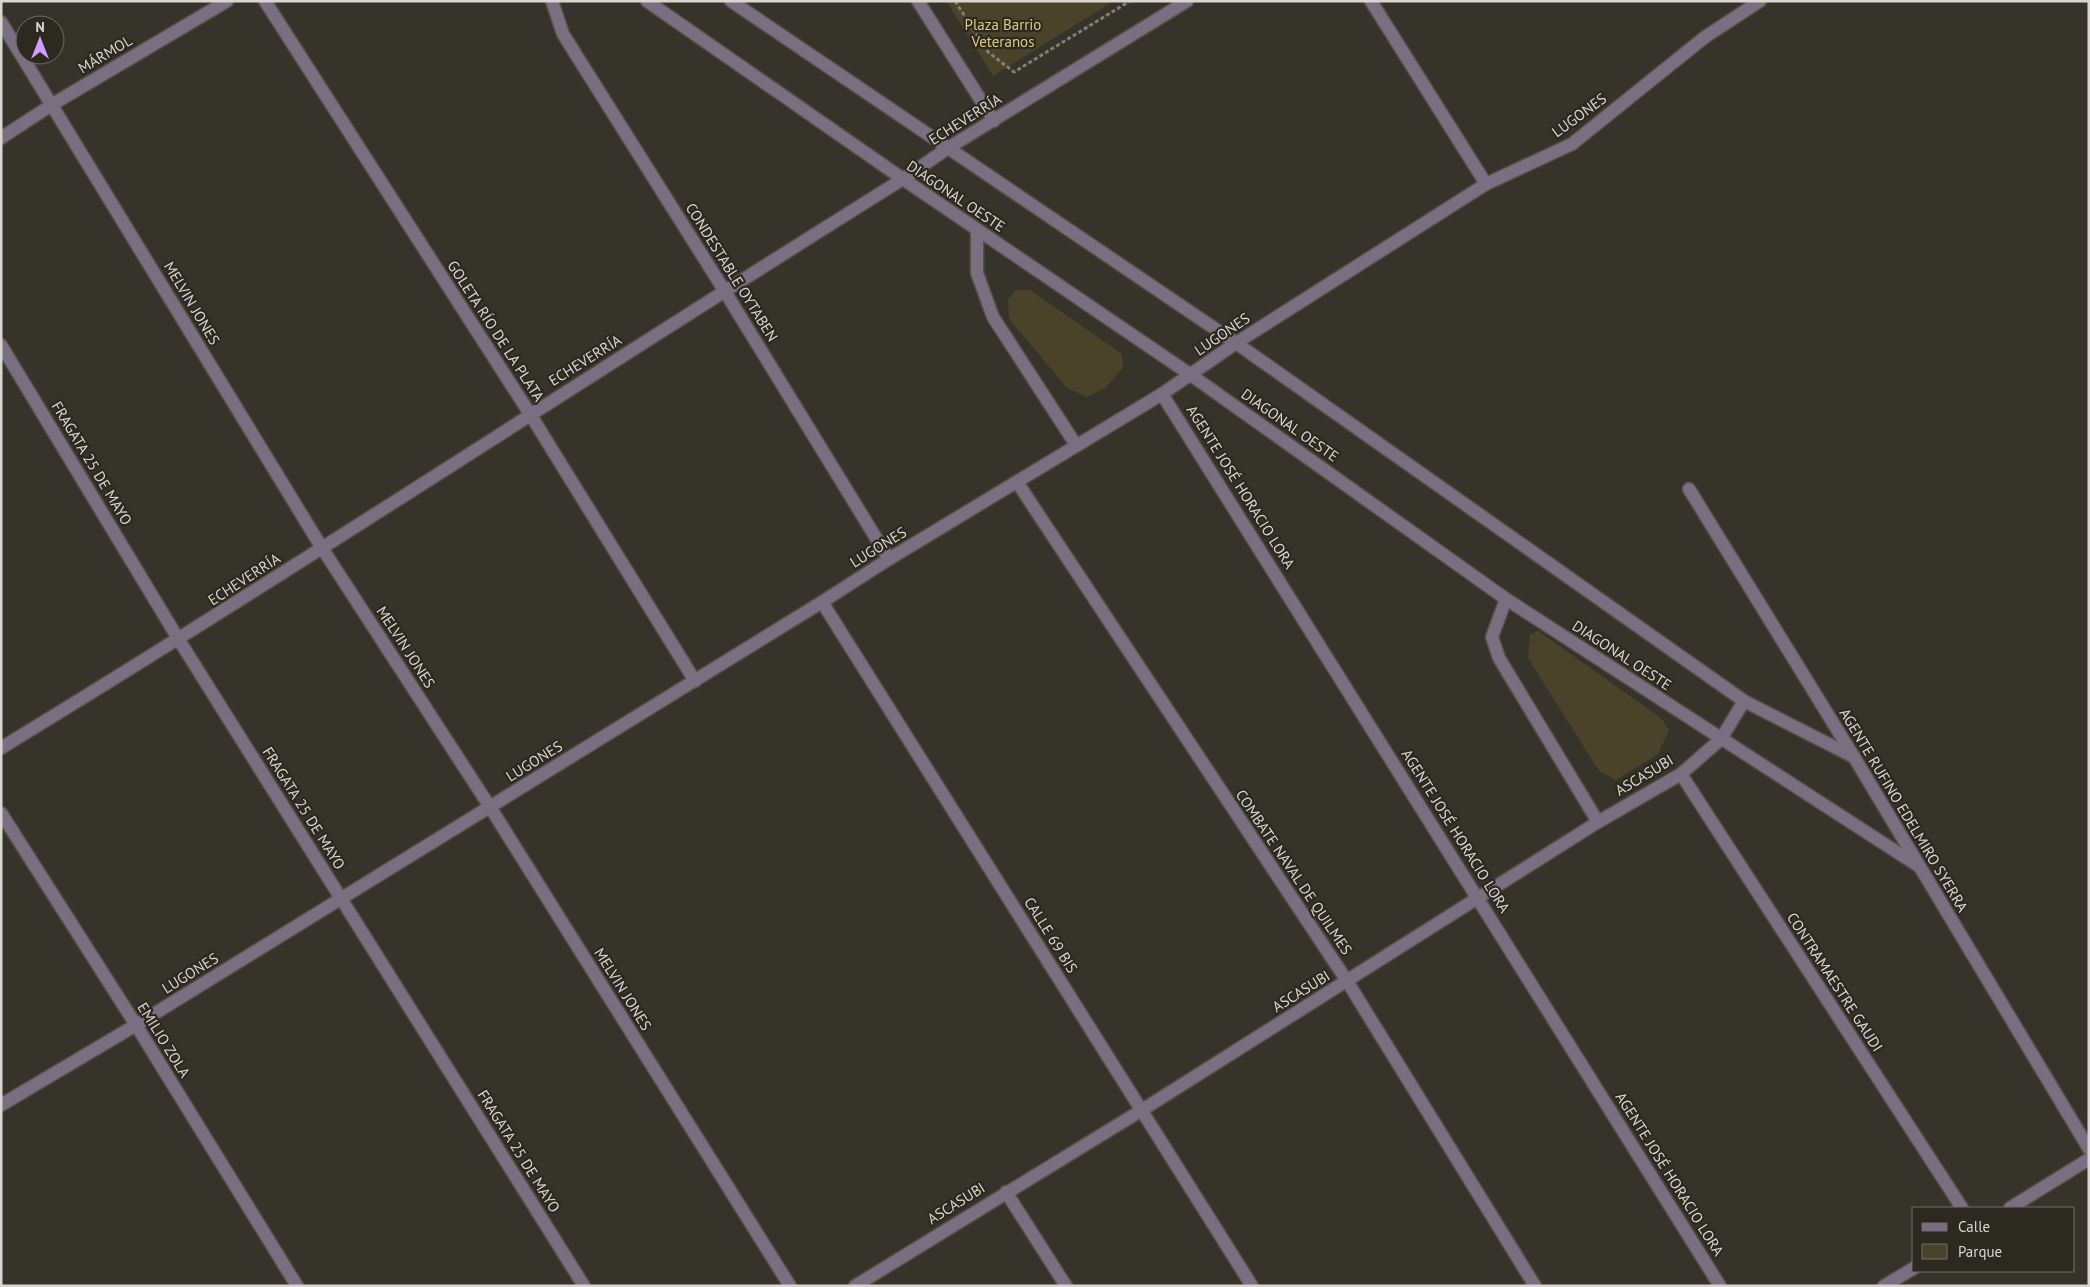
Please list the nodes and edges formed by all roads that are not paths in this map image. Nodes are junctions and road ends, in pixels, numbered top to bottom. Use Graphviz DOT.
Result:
graph roads {
  1 [pos="227,1"];
  2 [pos="266,1"];
  3 [pos="552,1"];
  4 [pos="647,1"];
  5 [pos="731,1"];
  6 [pos="918,1"];
  7 [pos="1187,1"];
  8 [pos="1371,1"];
  9 [pos="1760,1"];
  10 [pos="1,22"];
  11 [pos="53,104"];
  12 [pos="994,121"];
  13 [pos="1,138"];
  14 [pos="948,148"];
  15 [pos="903,179"];
  16 [pos="1486,184"];
  17 [pos="977,230"];
  18 [pos="724,290"];
  19 [pos="1236,343"];
  20 [pos="1,344"];
  21 [pos="1191,375"];
  22 [pos="1162,394"];
  23 [pos="530,414"];
  24 [pos="1076,446"];
  25 [pos="1017,482"];
  26 [pos="1689,489"];
  27 [pos="322,548"];
  28 [pos="888,559"];
  29 [pos="1506,599"];
  30 [pos="822,602"];
  31 [pos="179,640"];
  32 [pos="695,680"];
  33 [pos="1744,701"];
  34 [pos="1721,739"];
  35 [pos="1,748"];
  36 [pos="1854,757"];
  37 [pos="1680,774"];
  38 [pos="490,807"];
  39 [pos="1,813"];
  40 [pos="1598,822"];
  41 [pos="1920,867"];
  42 [pos="1479,898"];
  43 [pos="342,899"];
  44 [pos="1347,981"];
  45 [pos="136,1025"];
  46 [pos="1,1105"];
  47 [pos="1142,1110"];
  48 [pos="2089,1149"];
  49 [pos="2089,1159"];
  50 [pos="1006,1192"];
  51 [pos="1961,1207"];
  52 [pos="2012,1207"];
  53 [pos="1912,1269"];
  54 [pos="297,1286"];
  55 [pos="584,1286"];
  56 [pos="790,1286"];
  57 [pos="855,1286"];
  58 [pos="1066,1286"];
  59 [pos="1252,1286"];
  60 [pos="1535,1286"];
  61 [pos="1720,1286"];
  62 [pos="1884,1286"];
  1 -- 11 [label="street, MÁRMOL"];
  2 -- 23 [label="street, GOLETA RÍO DE LA PLATA"];
  3 -- 18 [label="street, CONDESTABLE OYTABEN"];
  4 -- 15 [label="street, DIAGONAL OESTE"];
  5 -- 14 [label="street, DIAGONAL OESTE"];
  6 -- 12 [label="street"];
  7 -- 12 [label="street, ECHEVERRÍA"];
  8 -- 16 [label="street"];
  9 -- 16 [label="street, LUGONES"];
  10 -- 11 [label="street, MELVIN JONES"];
  11 -- 13 [label="street, MÁRMOL"];
  11 -- 27 [label="street, MELVIN JONES"];
  12 -- 14 [label="street, ECHEVERRÍA"];
  14 -- 15 [label="street, ECHEVERRÍA"];
  14 -- 19 [label="street, DIAGONAL OESTE"];
  15 -- 17 [label="street, DIAGONAL OESTE"];
  15 -- 18 [label="street, ECHEVERRÍA"];
  16 -- 19 [label="street, LUGONES"];
  17 -- 21 [label="street, DIAGONAL OESTE"];
  17 -- 24 [label="street"];
  18 -- 23 [label="street, ECHEVERRÍA"];
  18 -- 28 [label="street, CONDESTABLE OYTABEN"];
  19 -- 21 [label="street, LUGONES"];
  19 -- 33 [label="street, DIAGONAL OESTE"];
  20 -- 31 [label="street, FRAGATA 25 DE MAYO"];
  21 -- 22 [label="street, LUGONES"];
  21 -- 29 [label="street, DIAGONAL OESTE"];
  22 -- 24 [label="street, LUGONES"];
  22 -- 42 [label="street, AGENTE JOSÉ HORACIO LORA"];
  23 -- 27 [label="street, ECHEVERRÍA"];
  23 -- 32 [label="street, GOLETA RÍO DE LA PLATA"];
  24 -- 25 [label="street, LUGONES"];
  25 -- 28 [label="street, LUGONES"];
  25 -- 44 [label="street, COMBATE NAVAL DE QUILMES"];
  26 -- 36 [label="street, AGENTE RUFINO EDELMIRO SYERRA"];
  27 -- 31 [label="street, ECHEVERRÍA"];
  27 -- 38 [label="street, MELVIN JONES"];
  28 -- 30 [label="street, LUGONES"];
  29 -- 34 [label="street, DIAGONAL OESTE"];
  29 -- 40 [label="street"];
  30 -- 32 [label="street, LUGONES"];
  30 -- 47 [label="street, CALLE 69 BIS"];
  31 -- 35 [label="street, ECHEVERRÍA"];
  31 -- 43 [label="street, FRAGATA 25 DE MAYO"];
  32 -- 38 [label="street, LUGONES"];
  33 -- 34 [label="street, ASCASUBI"];
  33 -- 36 [label="street, DIAGONAL OESTE"];
  34 -- 37 [label="street, ASCASUBI"];
  34 -- 41 [label="street, DIAGONAL OESTE"];
  36 -- 41 [label="street, AGENTE RUFINO EDELMIRO SYERRA"];
  37 -- 40 [label="street, ASCASUBI"];
  37 -- 51 [label="street, CONTRAMAESTRE GAUDI"];
  38 -- 43 [label="street, LUGONES"];
  38 -- 56 [label="street, MELVIN JONES"];
  39 -- 45 [label="street, EMILIO ZOLA"];
  40 -- 42 [label="street, ASCASUBI"];
  41 -- 48 [label="street, AGENTE RUFINO EDELMIRO SYERRA"];
  42 -- 44 [label="street, ASCASUBI"];
  42 -- 61 [label="street, AGENTE JOSÉ HORACIO LORA"];
  43 -- 45 [label="street, LUGONES"];
  43 -- 55 [label="street, FRAGATA 25 DE MAYO"];
  44 -- 47 [label="street, ASCASUBI"];
  44 -- 60 [label="street, COMBATE NAVAL DE QUILMES"];
  45 -- 46 [label="street, LUGONES"];
  45 -- 54 [label="street, EMILIO ZOLA"];
  47 -- 50 [label="street, ASCASUBI"];
  47 -- 59 [label="street, CALLE 69 BIS"];
  49 -- 52 [label="street"];
  50 -- 57 [label="street, ASCASUBI"];
  50 -- 58 [label="street"];
  53 -- 62 [label="street"];
}
